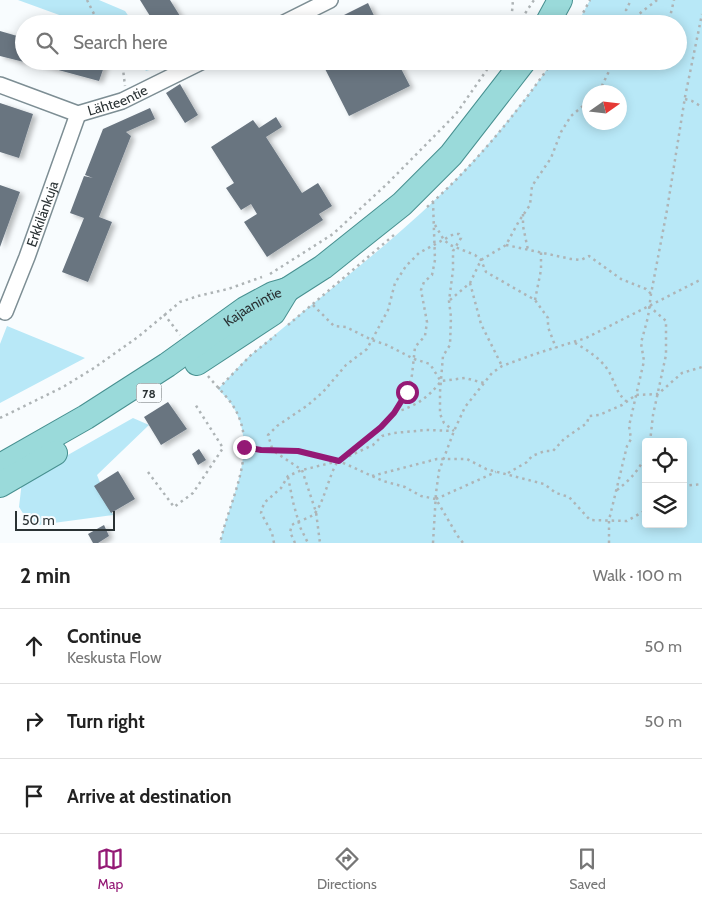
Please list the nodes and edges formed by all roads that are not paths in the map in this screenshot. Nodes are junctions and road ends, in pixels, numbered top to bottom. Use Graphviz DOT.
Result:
graph roads {
  1 [pos="330,0"];
  2 [pos="560,0"];
  3 [pos="300,15"];
  4 [pos="552,15"];
  5 [pos="185,70"];
  6 [pos="517,70"];
  7 [pos="0,85"];
  8 [pos="78,114"];
  9 [pos="6,312"];
  10 [pos="3,481"];
  1 -- 3 [label="street"];
  2 -- 4 [label="main road"];
  5 -- 8 [label="street, Lähteentie"];
  6 -- 10 [label="main road, Kajaanintie / 78"];
  7 -- 8 [label="street, Lähteentie"];
  8 -- 9 [label="street, Erkkilänkuja"];
}
